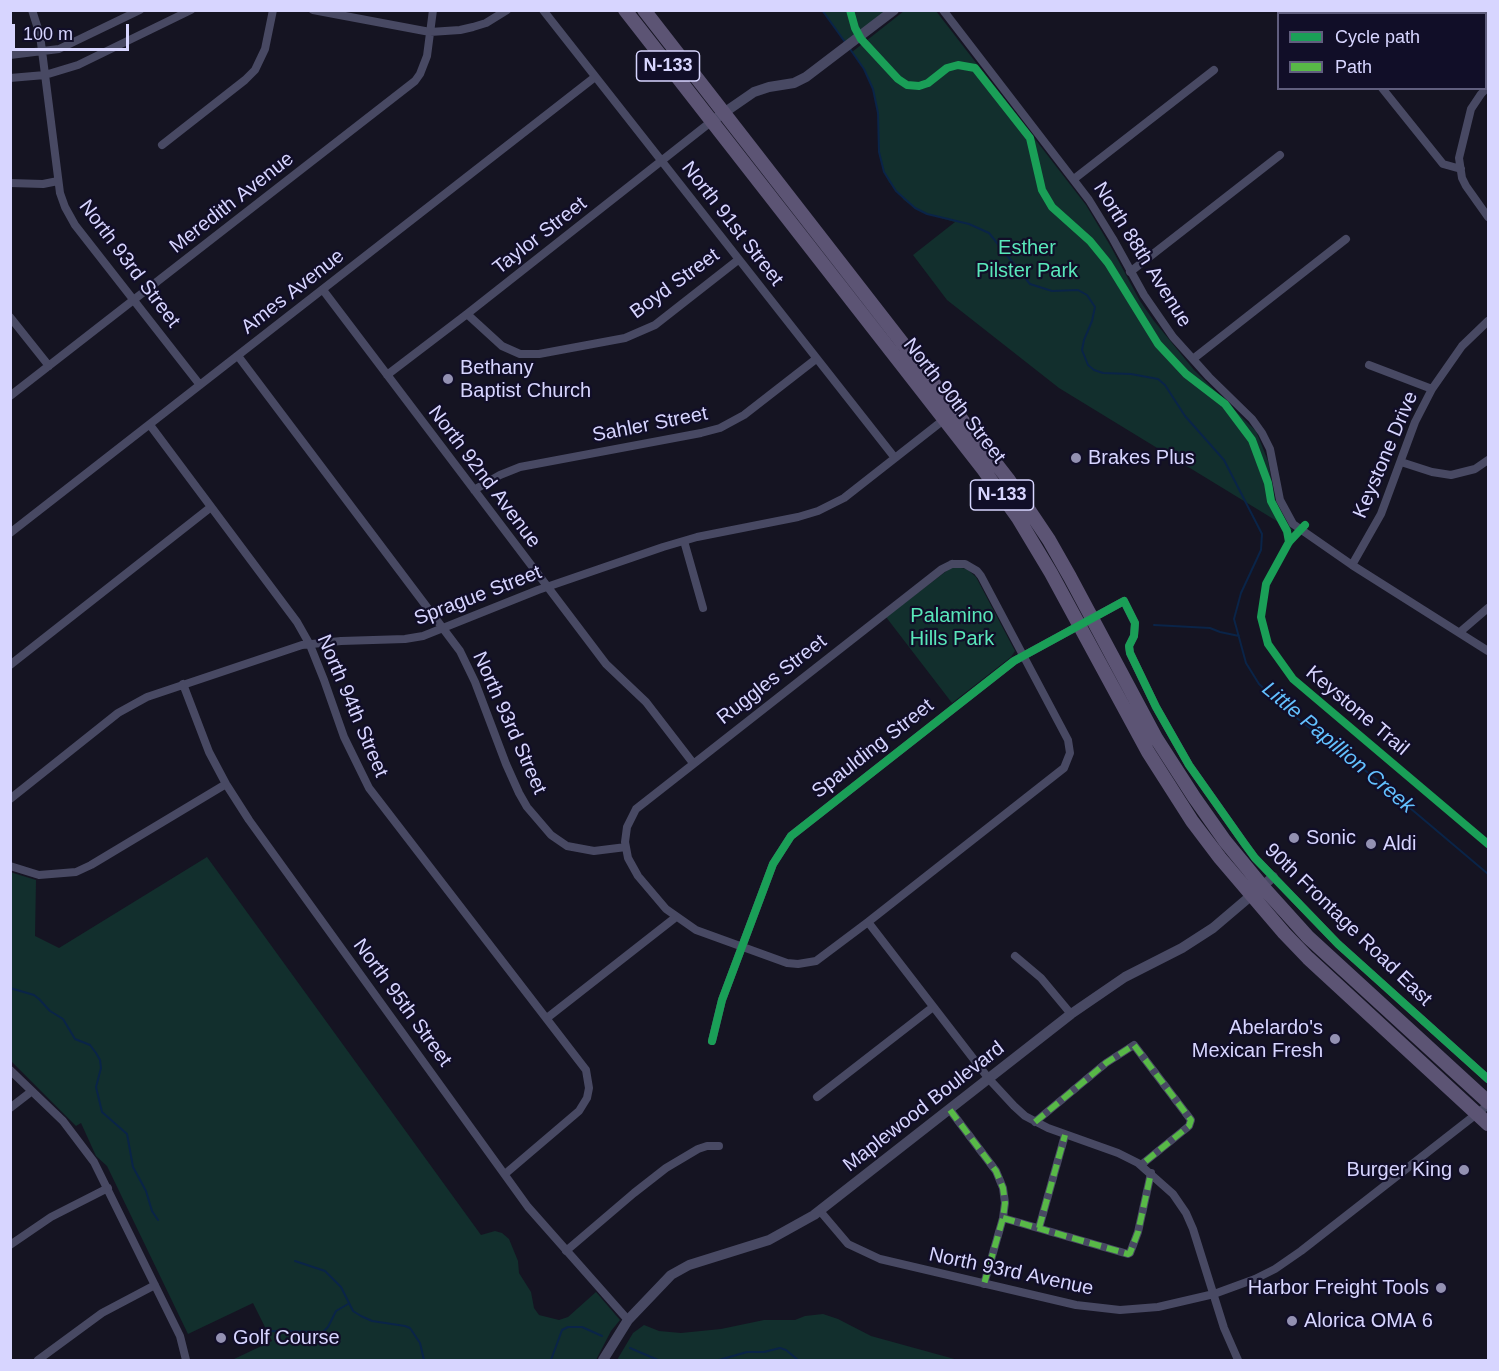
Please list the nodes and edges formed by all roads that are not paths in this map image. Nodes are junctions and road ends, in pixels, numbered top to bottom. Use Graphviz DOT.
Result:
graph roads {
  1 [pos="32,10"];
  2 [pos="140,10"];
  3 [pos="191,10"];
  4 [pos="273,10"];
  5 [pos="313,10"];
  6 [pos="433,10"];
  7 [pos="507,10"];
  8 [pos="543,10"];
  9 [pos="625,10"];
  10 [pos="644,10"];
  11 [pos="894,10"];
  12 [pos="943,10"];
  13 [pos="430,32"];
  14 [pos="42,53"];
  15 [pos="10,55"];
  16 [pos="1214,70"];
  17 [pos="45,75"];
  18 [pos="595,77"];
  19 [pos="10,78"];
  20 [pos="1384,90"];
  21 [pos="1485,90"];
  22 [pos="723,113"];
  23 [pos="712,121"];
  24 [pos="162,144"];
  25 [pos="1280,155"];
  26 [pos="662,161"];
  27 [pos="1461,169"];
  28 [pos="1074,179"];
  29 [pos="58,181"];
  30 [pos="10,183"];
  31 [pos="1488,218"];
  32 [pos="1346,239"];
  33 [pos="738,260"];
  34 [pos="1130,272"];
  35 [pos="323,290"];
  36 [pos="134,300"];
  37 [pos="467,314"];
  38 [pos="10,316"];
  39 [pos="1488,321"];
  40 [pos="238,356"];
  41 [pos="816,359"];
  42 [pos="1193,360"];
  43 [pos="1369,365"];
  44 [pos="49,366"];
  45 [pos="387,375"];
  46 [pos="200,385"];
  47 [pos="1432,389"];
  48 [pos="10,396"];
  49 [pos="956,411"];
  50 [pos="944,420"];
  51 [pos="150,425"];
  52 [pos="895,458"];
  53 [pos="1488,460"];
  54 [pos="1401,462"];
  55 [pos="474,490"];
  56 [pos="211,507"];
  57 [pos="10,533"];
  58 [pos="684,541"];
  59 [pos="1352,565"];
  60 [pos="547,587"];
  61 [pos="703,608"];
  62 [pos="1488,608"];
  63 [pos="1092,617"];
  64 [pos="1079,624"];
  65 [pos="443,628"];
  66 [pos="1460,632"];
  67 [pos="310,645"];
  68 [pos="1488,651"];
  69 [pos="1023,655"];
  70 [pos="10,665"];
  71 [pos="183,684"];
  72 [pos="693,763"];
  73 [pos="226,784"];
  74 [pos="10,799"];
  75 [pos="626,847"];
  76 [pos="10,866"];
  77 [pos="1273,877"];
  78 [pos="1262,886"];
  79 [pos="1251,896"];
  80 [pos="676,917"];
  81 [pos="868,922"];
  82 [pos="742,946"];
  83 [pos="1015,956"];
  84 [pos="933,1007"];
  85 [pos="1071,1014"];
  86 [pos="547,1018"];
  87 [pos="712,1041"];
  88 [pos="10,1070"];
  89 [pos="989,1079"];
  90 [pos="1488,1079"];
  91 [pos="32,1091"];
  92 [pos="817,1097"];
  93 [pos="10,1108"];
  94 [pos="950,1110"];
  95 [pos="1486,1111"];
  96 [pos="1035,1122"];
  97 [pos="1065,1135"];
  98 [pos="719,1146"];
  99 [pos="1141,1165"];
  100 [pos="1151,1173"];
  101 [pos="505,1174"];
  102 [pos="108,1188"];
  103 [pos="820,1211"];
  104 [pos="1004,1218"];
  105 [pos="1039,1228"];
  106 [pos="10,1245"];
  107 [pos="566,1251"];
  108 [pos="984,1284"];
  109 [pos="155,1285"];
  110 [pos="1214,1294"];
  111 [pos="627,1320"];
  112 [pos="38,1360"];
  113 [pos="186,1360"];
  114 [pos="603,1360"];
  115 [pos="1238,1360"];
  1 -- 14 [label="street, North 93rd Street"];
  2 -- 14 [label="street"];
  3 -- 17 [label="street"];
  4 -- 24 [label="street"];
  5 -- 13 [label="street"];
  6 -- 13 [label="street, Meredith Avenue"];
  7 -- 13 [label="street"];
  8 -- 18 [label="street, North 91st Street"];
  9 -- 23 [label="main road, North 90th Street / N-133"];
  10 -- 22 [label="main road, North 90th Street / N-133"];
  11 -- 22 [label="street"];
  12 -- 28 [label="street, North 88th Avenue"];
  13 -- 36 [label="street, Meredith Avenue"];
  14 -- 15 [label="street"];
  14 -- 17 [label="street, North 93rd Street"];
  16 -- 28 [label="street"];
  17 -- 19 [label="street"];
  17 -- 29 [label="street, North 93rd Street"];
  18 -- 26 [label="street, North 91st Street"];
  18 -- 35 [label="street, Ames Avenue"];
  20 -- 27 [label="street"];
  21 -- 27 [label="street"];
  22 -- 23 [label="street"];
  22 -- 49 [label="main road, North 90th Street / N-133"];
  23 -- 26 [label="street, Taylor Street"];
  23 -- 50 [label="main road, North 90th Street / N-133"];
  25 -- 34 [label="street"];
  26 -- 33 [label="street, North 91st Street"];
  26 -- 37 [label="street, Taylor Street"];
  27 -- 31 [label="street"];
  28 -- 34 [label="street, North 88th Avenue"];
  29 -- 30 [label="street"];
  29 -- 36 [label="street, North 93rd Street"];
  32 -- 42 [label="street"];
  33 -- 37 [label="street, Boyd Street"];
  33 -- 41 [label="street, North 91st Street"];
  34 -- 42 [label="street, North 88th Avenue"];
  35 -- 40 [label="street, Ames Avenue"];
  35 -- 45 [label="street, North 92nd Avenue"];
  36 -- 44 [label="street, Meredith Avenue"];
  36 -- 46 [label="street, North 93rd Street"];
  37 -- 45 [label="street, Taylor Street"];
  38 -- 44 [label="street"];
  39 -- 47 [label="street, Keystone Drive"];
  40 -- 46 [label="street, Ames Avenue"];
  40 -- 65 [label="street, North 93rd Street"];
  41 -- 52 [label="street, North 91st Street"];
  41 -- 55 [label="street, Sahler Street"];
  42 -- 59 [label="street, North 88th Avenue"];
  43 -- 47 [label="street"];
  44 -- 48 [label="street, Meredith Avenue"];
  45 -- 55 [label="street, North 92nd Avenue"];
  46 -- 51 [label="street, Ames Avenue"];
  47 -- 54 [label="street, Keystone Drive"];
  49 -- 50 [label="street, Sprague Street"];
  49 -- 63 [label="main road, North 90th Street / N-133"];
  50 -- 52 [label="street, Sprague Street"];
  50 -- 64 [label="main road, North 90th Street / N-133"];
  51 -- 56 [label="street, North 94th Street"];
  51 -- 57 [label="street, Ames Avenue"];
  52 -- 58 [label="street, Sprague Street"];
  53 -- 54 [label="street"];
  54 -- 59 [label="street, Keystone Drive"];
  55 -- 60 [label="street, North 92nd Avenue"];
  56 -- 67 [label="street, North 94th Street"];
  56 -- 70 [label="street"];
  58 -- 60 [label="street, Sprague Street"];
  58 -- 61 [label="street"];
  59 -- 66 [label="street"];
  60 -- 65 [label="street, Sprague Street"];
  60 -- 72 [label="street, North 92nd Avenue"];
  62 -- 66 [label="street"];
  63 -- 64 [label="street, 90th Frontage Road East"];
  63 -- 77 [label="street, 90th Frontage Road East"];
  63 -- 78 [label="main road, North 90th Street / N-133"];
  64 -- 69 [label="street, Spaulding Street"];
  64 -- 79 [label="main road, North 90th Street / N-133"];
  65 -- 67 [label="street, Sprague Street"];
  65 -- 75 [label="street, North 93rd Street"];
  66 -- 68 [label="street"];
  67 -- 71 [label="street, Sprague Street"];
  67 -- 86 [label="street, North 94th Street"];
  69 -- 72 [label="street, Ruggles Street"];
  69 -- 81 [label="street"];
  69 -- 82 [label="street, Spaulding Street"];
  71 -- 73 [label="street, North 95th Street"];
  71 -- 74 [label="street, Sprague Street"];
  72 -- 75 [label="street, Ruggles Street"];
  73 -- 76 [label="street"];
  73 -- 101 [label="street, North 95th Street"];
  75 -- 80 [label="street"];
  77 -- 78 [label="street, Maplewood Boulevard"];
  77 -- 90 [label="street, 90th Frontage Road East"];
  78 -- 79 [label="street, Maplewood Boulevard"];
  78 -- 95 [label="main road, North 90th Street / N-133"];
  79 -- 85 [label="street, Maplewood Boulevard"];
  79 -- 95 [label="main road, North 90th Street / N-133"];
  80 -- 82 [label="street"];
  80 -- 86 [label="street"];
  81 -- 82 [label="street"];
  81 -- 84 [label="street"];
  82 -- 87 [label="street, Spaulding Street"];
  83 -- 85 [label="street"];
  84 -- 89 [label="street"];
  84 -- 92 [label="street"];
  85 -- 89 [label="street, Maplewood Boulevard"];
  86 -- 101 [label="street, North 94th Street"];
  88 -- 91 [label="street"];
  89 -- 94 [label="street, Maplewood Boulevard"];
  89 -- 96 [label="street"];
  91 -- 93 [label="street"];
  91 -- 102 [label="street"];
  94 -- 103 [label="street, Maplewood Boulevard"];
  94 -- 104 [label="street"];
  95 -- 110 [label="street, North 93rd Avenue"];
  96 -- 97 [label="street"];
  96 -- 99 [label="street"];
  97 -- 99 [label="street"];
  97 -- 105 [label="street"];
  98 -- 107 [label="street"];
  99 -- 100 [label="street"];
  100 -- 105 [label="street"];
  100 -- 110 [label="street"];
  101 -- 107 [label="street, North 95th Street"];
  102 -- 106 [label="street"];
  102 -- 109 [label="street"];
  103 -- 108 [label="street, North 93rd Avenue"];
  103 -- 111 [label="street, Maplewood Boulevard"];
  104 -- 105 [label="street"];
  104 -- 108 [label="street"];
  107 -- 111 [label="street, North 95th Street"];
  108 -- 110 [label="street, North 93rd Avenue"];
  109 -- 112 [label="street"];
  109 -- 113 [label="street"];
  110 -- 115 [label="street"];
  111 -- 114 [label="street, Maplewood Boulevard"];
}
